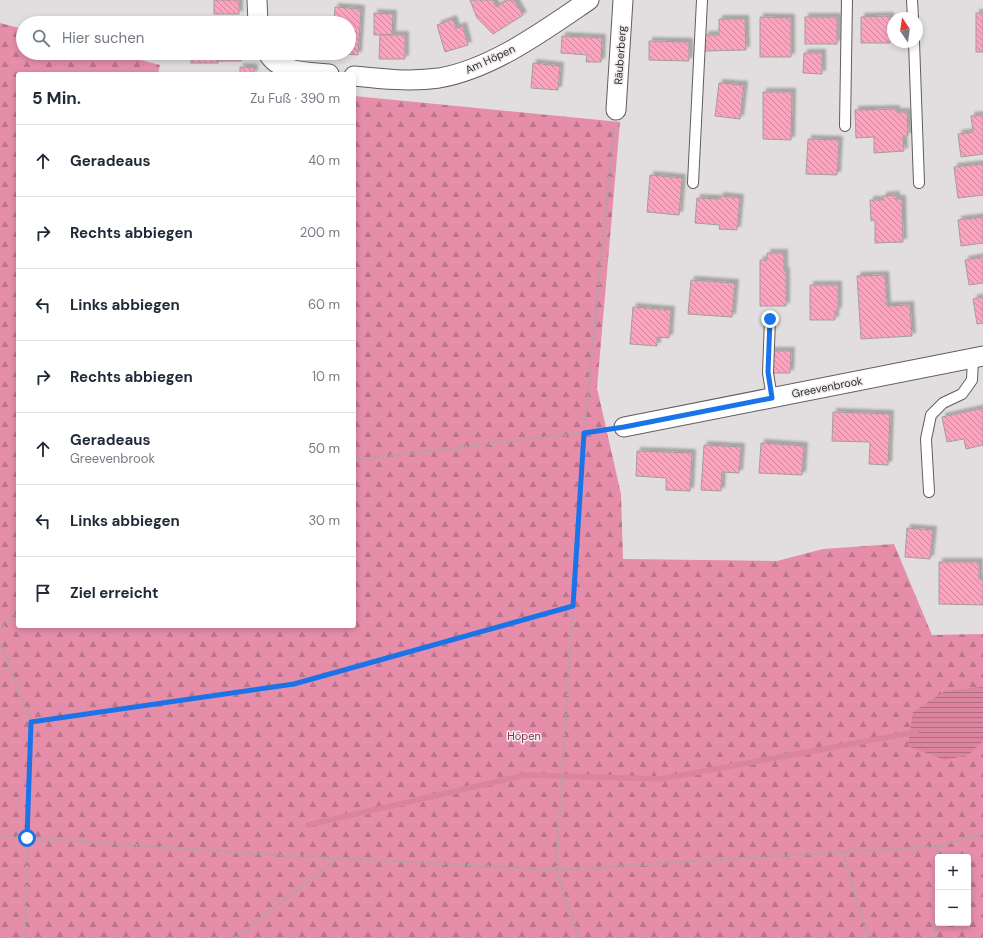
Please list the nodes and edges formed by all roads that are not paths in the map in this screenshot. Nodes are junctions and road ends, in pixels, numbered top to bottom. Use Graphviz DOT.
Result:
graph roads {
  1 [pos="257,0"];
  2 [pos="589,0"];
  3 [pos="623,0"];
  4 [pos="702,0"];
  5 [pos="847,0"];
  6 [pos="912,0"];
  7 [pos="913,12"];
  8 [pos="258,16"];
  9 [pos="914,48"];
  10 [pos="273,60"];
  11 [pos="304,72"];
  12 [pos="356,76"];
  13 [pos="616,110"];
  14 [pos="846,126"];
  15 [pos="693,183"];
  16 [pos="919,183"];
  17 [pos="770,319"];
  18 [pos="978,357"];
  19 [pos="772,398"];
  20 [pos="624,427"];
  21 [pos="929,492"];
  1 -- 8 [label="street"];
  2 -- 12 [label="street, Am Höpen"];
  3 -- 13 [label="street, Räuberberg"];
  4 -- 15 [label="lane"];
  5 -- 14 [label="lane"];
  6 -- 7 [label="lane"];
  9 -- 16 [label="lane"];
  10 -- 11 [label="street"];
  17 -- 19 [label="lane"];
  18 -- 19 [label="street, Greevenbrook"];
  18 -- 21 [label="lane"];
  19 -- 20 [label="street, Greevenbrook"];
}
